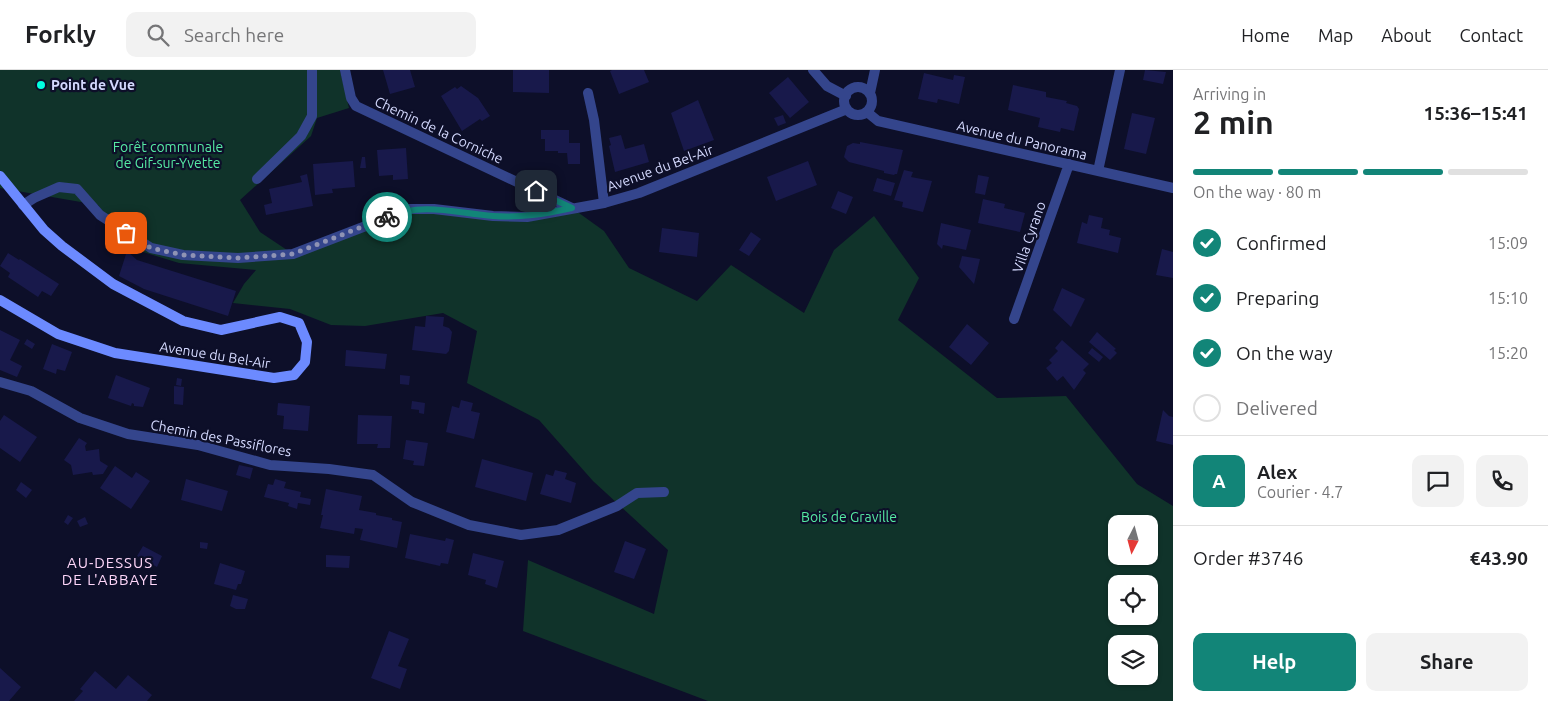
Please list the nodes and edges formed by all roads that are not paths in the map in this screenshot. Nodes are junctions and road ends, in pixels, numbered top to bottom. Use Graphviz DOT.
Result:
graph roads {
  1 [pos="312,70"];
  2 [pos="345,70"];
  3 [pos="814,70"];
  4 [pos="875,70"];
  5 [pos="1120,70"];
  6 [pos="588,93"];
  7 [pos="870,93"];
  8 [pos="846,96"];
  9 [pos="847,110"];
  10 [pos="867,112"];
  11 [pos="1069,164"];
  12 [pos="1098,171"];
  13 [pos="0,176"];
  14 [pos="257,180"];
  15 [pos="1173,188"];
  16 [pos="604,203"];
  17 [pos="23,205"];
  18 [pos="572,208"];
  19 [pos="0,300"];
  20 [pos="1014,319"];
  21 [pos="0,382"];
  22 [pos="664,492"];
  1 -- 14 [label="street"];
  2 -- 18 [label="street, Chemin de la Corniche"];
  3 -- 8 [label="street"];
  4 -- 7 [label="street"];
  5 -- 12 [label="street"];
  6 -- 16 [label="street"];
  7 -- 8 [label="street"];
  7 -- 10 [label="street"];
  8 -- 9 [label="street"];
  9 -- 10 [label="street"];
  9 -- 16 [label="street, Avenue du Bel-Air"];
  10 -- 11 [label="street, Avenue du Panorama"];
  11 -- 12 [label="street, Avenue du Panorama"];
  11 -- 20 [label="street, Villa Cyrano"];
  12 -- 15 [label="street, Avenue du Panorama"];
  13 -- 17 [label="street"];
  16 -- 18 [label="street, Avenue du Bel-Air"];
  17 -- 18 [label="street, Avenue du Bel-Air"];
  17 -- 19 [label="street, Avenue du Bel-Air"];
  21 -- 22 [label="street, Chemin des Passiflores"];
}
